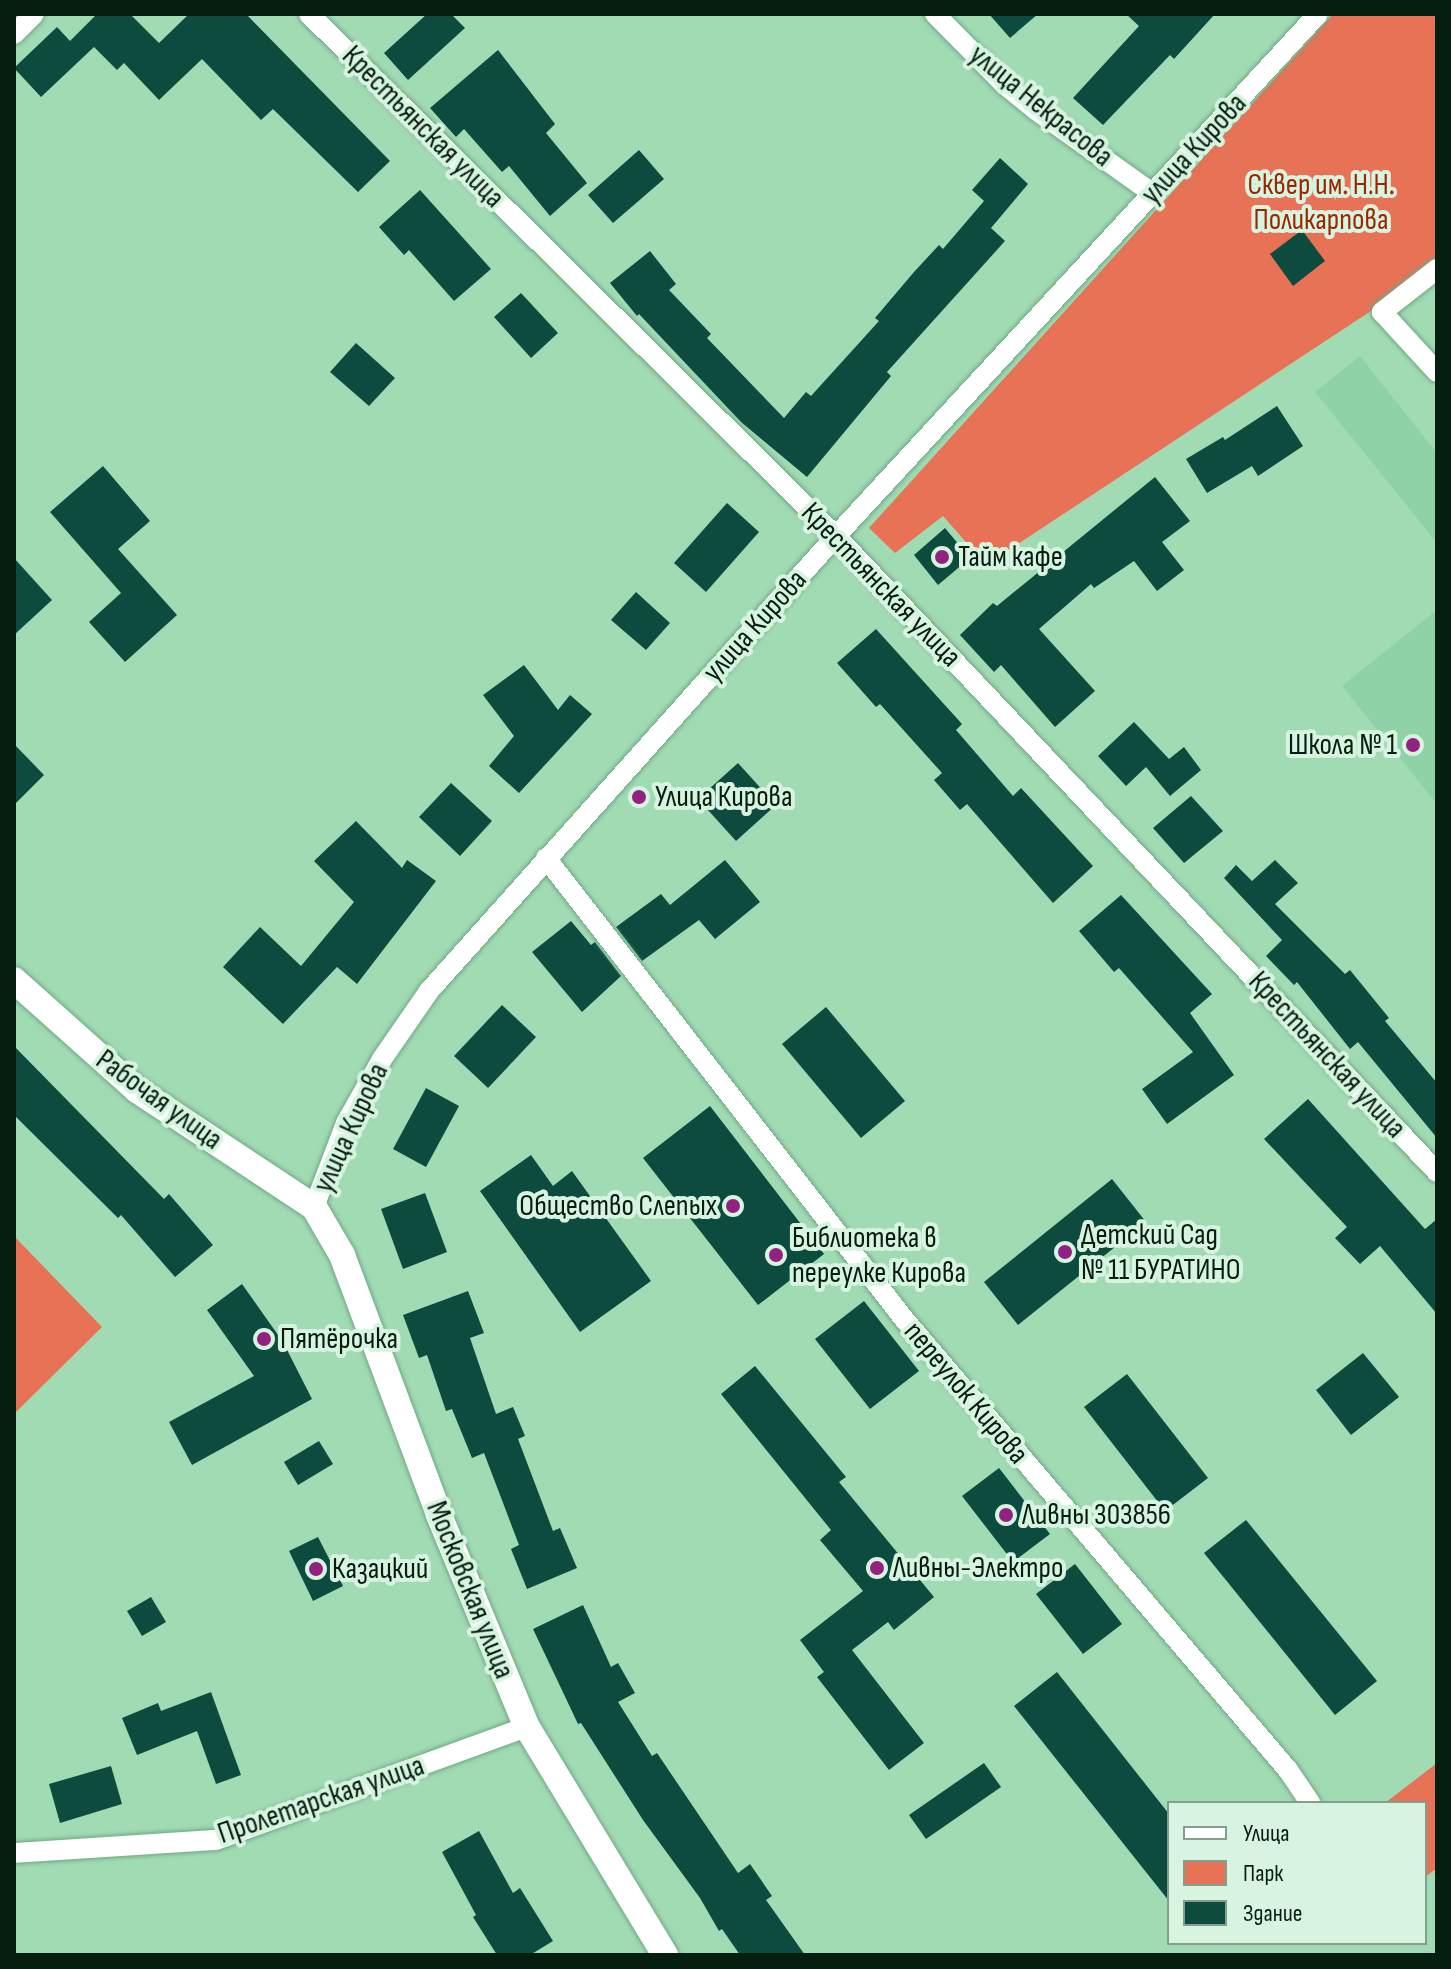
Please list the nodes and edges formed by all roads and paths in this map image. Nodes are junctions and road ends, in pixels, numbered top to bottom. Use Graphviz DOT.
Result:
graph roads {
  1 [pos="34,14"];
  2 [pos="309,14"];
  3 [pos="935,14"];
  4 [pos="1318,14"];
  5 [pos="14,34"];
  6 [pos="1152,193"];
  7 [pos="1437,269"];
  8 [pos="1437,372"];
  9 [pos="836,536"];
  10 [pos="546,858"];
  11 [pos="14,980"];
  12 [pos="1437,1172"];
  13 [pos="314,1207"];
  14 [pos="527,1727"];
  15 [pos="1309,1801"];
  16 [pos="14,1853"];
  17 [pos="665,1955"];
  1 -- 5 [label="street"];
  2 -- 9 [label="street, Крестьянская улица"];
  3 -- 6 [label="street, улица Некрасова"];
  4 -- 6 [label="street, улица Кирова"];
  6 -- 9 [label="street, улица Кирова"];
  7 -- 8 [label="street"];
  9 -- 10 [label="street, улица Кирова"];
  9 -- 12 [label="street, Крестьянская улица"];
  10 -- 13 [label="street, улица Кирова"];
  10 -- 15 [label="street, переулок Кирова"];
  11 -- 13 [label="street, Рабочая улица"];
  13 -- 14 [label="street, Московская улица"];
  14 -- 16 [label="street, Пролетарская улица"];
  14 -- 17 [label="street, Московская улица"];
}
